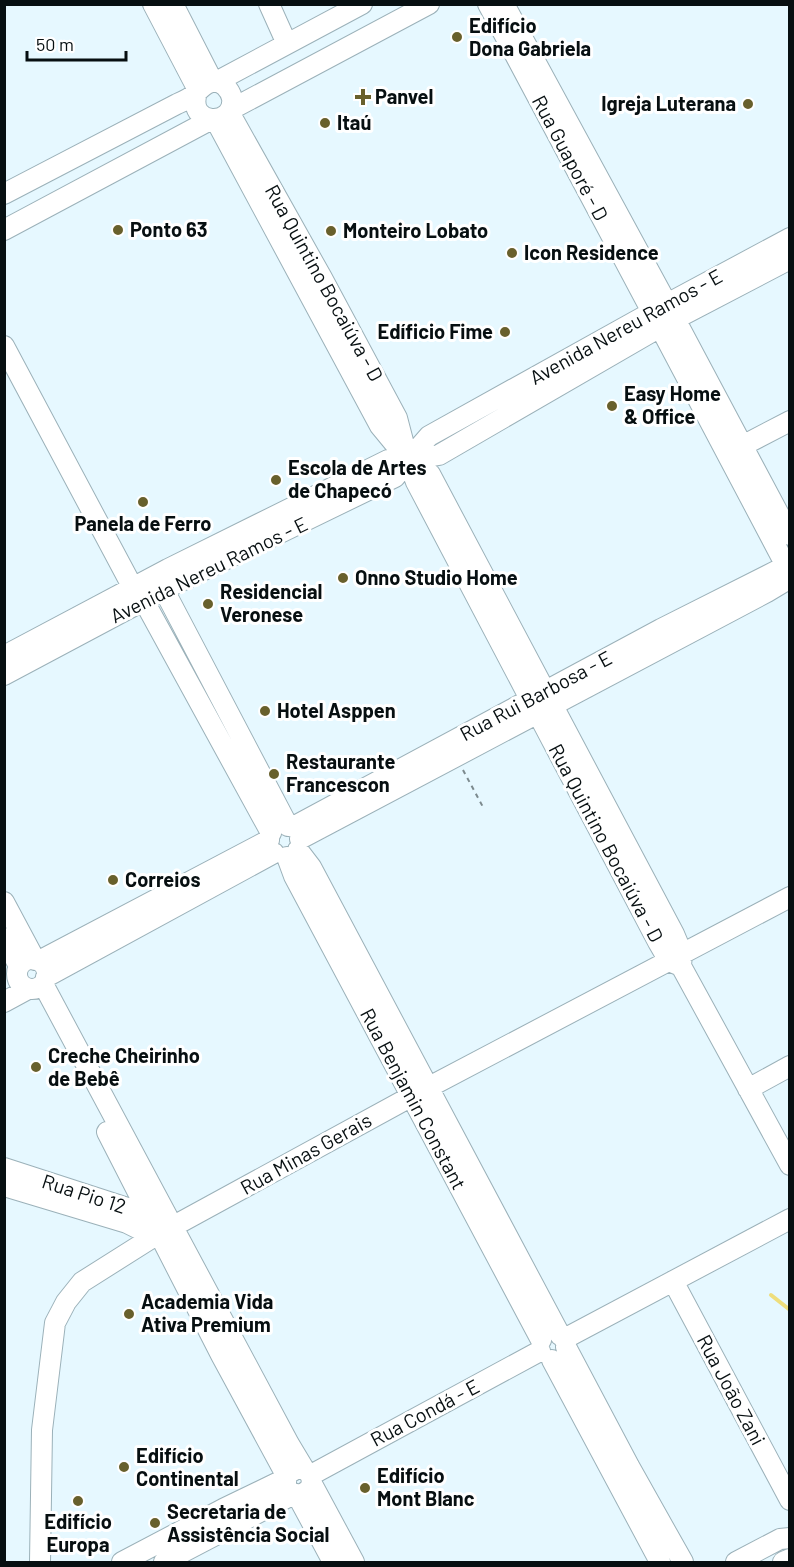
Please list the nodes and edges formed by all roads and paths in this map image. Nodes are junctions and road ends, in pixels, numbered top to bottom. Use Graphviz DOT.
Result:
graph roads {
  1 [pos="153,4"];
  2 [pos="173,4"];
  3 [pos="269,4"];
  4 [pos="362,4"];
  5 [pos="429,4"];
  6 [pos="488,4"];
  7 [pos="505,15"];
  8 [pos="287,44"];
  9 [pos="206,86"];
  10 [pos="221,115"];
  11 [pos="4,194"];
  12 [pos="4,230"];
  13 [pos="789,238"];
  14 [pos="789,259"];
  15 [pos="664,316"];
  16 [pos="4,346"];
  17 [pos="693,372"];
  18 [pos="789,421"];
  19 [pos="742,446"];
  20 [pos="408,460"];
  21 [pos="788,532"];
  22 [pos="786,570"];
  23 [pos="164,590"];
  24 [pos="138,594"];
  25 [pos="181,624"];
  26 [pos="162,634"];
  27 [pos="4,656"];
  28 [pos="4,675"];
  29 [pos="541,702"];
  30 [pos="456,757"];
  31 [pos="483,807"];
  32 [pos="285,841"];
  33 [pos="789,897"];
  34 [pos="4,902"];
  35 [pos="4,938"];
  36 [pos="677,960"];
  37 [pos="29,975"];
  38 [pos="4,1002"];
  39 [pos="789,1066"];
  40 [pos="748,1089"];
  41 [pos="420,1092"];
  42 [pos="789,1165"];
  43 [pos="4,1168"];
  44 [pos="4,1185"];
  45 [pos="156,1212"];
  46 [pos="789,1219"];
  47 [pos="160,1234"];
  48 [pos="673,1281"];
  49 [pos="558,1352"];
  50 [pos="621,1470"];
  51 [pos="299,1482"];
  52 [pos="789,1500"];
  53 [pos="789,1538"];
  54 [pos="789,1559"];
  55 [pos="40,1563"];
  56 [pos="122,1563"];
  57 [pos="164,1563"];
  58 [pos="333,1563"];
  59 [pos="354,1563"];
  60 [pos="660,1563"];
  61 [pos="683,1563"];
  62 [pos="736,1563"];
  63 [pos="783,1563"];
  1 -- 9 [label="street"];
  2 -- 9 [label="street"];
  3 -- 8 [label="street"];
  4 -- 8 [label="street"];
  5 -- 10 [label="street"];
  6 -- 7 [label="street, Rua Guaporé - D"];
  7 -- 15 [label="street, Rua Guaporé - D"];
  8 -- 9 [label="street"];
  9 -- 10 [label="street"];
  9 -- 10 [label="street"];
  9 -- 11 [label="street"];
  10 -- 12 [label="street"];
  10 -- 20 [label="street, Rua Quintino Bocaiúva - D"];
  13 -- 15 [label="street, Avenida Nereu Ramos - E"];
  14 -- 15 [label="street, Avenida Nereu Ramos - E"];
  15 -- 17 [label="street, Rua Guaporé - D"];
  15 -- 20 [label="street, Avenida Nereu Ramos - E"];
  16 -- 24 [label="street"];
  17 -- 19 [label="street, Rua Guaporé - D"];
  17 -- 22 [label="street, Rua Guaporé - D"];
  18 -- 19 [label="street"];
  19 -- 21 [label="street, Rua Guaporé - D"];
  20 -- 23 [label="street, Avenida Nereu Ramos - E"];
  20 -- 24 [label="street, Avenida Nereu Ramos - E"];
  20 -- 29 [label="street, Rua Quintino Bocaiúva - D"];
  22 -- 29 [label="street, Rua Rui Barbosa - E"];
  23 -- 24 [label="street, Avenida Nereu Ramos - E"];
  23 -- 25 [label="street"];
  24 -- 26 [label="street"];
  24 -- 27 [label="street, Avenida Nereu Ramos - E"];
  24 -- 28 [label="street, Avenida Nereu Ramos - E"];
  25 -- 26 [label="street"];
  25 -- 32 [label="street"];
  26 -- 32 [label="street"];
  29 -- 30 [label="street, Rua Rui Barbosa - E"];
  29 -- 32 [label="street, Rua Rui Barbosa - E"];
  29 -- 36 [label="street, Rua Quintino Bocaiúva - D"];
  30 -- 31 [label="path"];
  30 -- 32 [label="street, Rua Rui Barbosa - E"];
  32 -- 37 [label="street, Rua Rui Barbosa - E"];
  32 -- 41 [label="street, Rua Benjamin Constant"];
  33 -- 36 [label="street, Rua Minas Gerais"];
  34 -- 37 [label="street"];
  35 -- 37 [label="street"];
  36 -- 40 [label="street, Rua Quintino Bocaiúva - D"];
  36 -- 41 [label="street, Rua Minas Gerais"];
  37 -- 38 [label="street, Rua Rui Barbosa - E"];
  37 -- 45 [label="street"];
  39 -- 40 [label="street"];
  40 -- 42 [label="street, Rua Quintino Bocaiúva - D"];
  41 -- 47 [label="street, Rua Minas Gerais"];
  41 -- 49 [label="street, Rua Benjamin Constant"];
  43 -- 45 [label="street, Rua Pio 12"];
  44 -- 47 [label="street, Rua Pio 12"];
  45 -- 47 [label="street"];
  46 -- 48 [label="street, Rua Condá - E"];
  47 -- 51 [label="street"];
  47 -- 55 [label="street, Rua Minas Gerais"];
  48 -- 49 [label="street, Rua Condá - E"];
  48 -- 52 [label="street, Rua João Zani"];
  49 -- 50 [label="street, Rua Benjamin Constant"];
  49 -- 51 [label="street, Rua Condá - E"];
  50 -- 60 [label="street, Rua Benjamin Constant"];
  50 -- 61 [label="street, Rua Benjamin Constant"];
  51 -- 56 [label="street, Rua Condá - E"];
  51 -- 57 [label="street, Rua Condá - E"];
  51 -- 58 [label="street"];
  51 -- 59 [label="street"];
  53 -- 62 [label="street"];
  54 -- 63 [label="street"];
}
